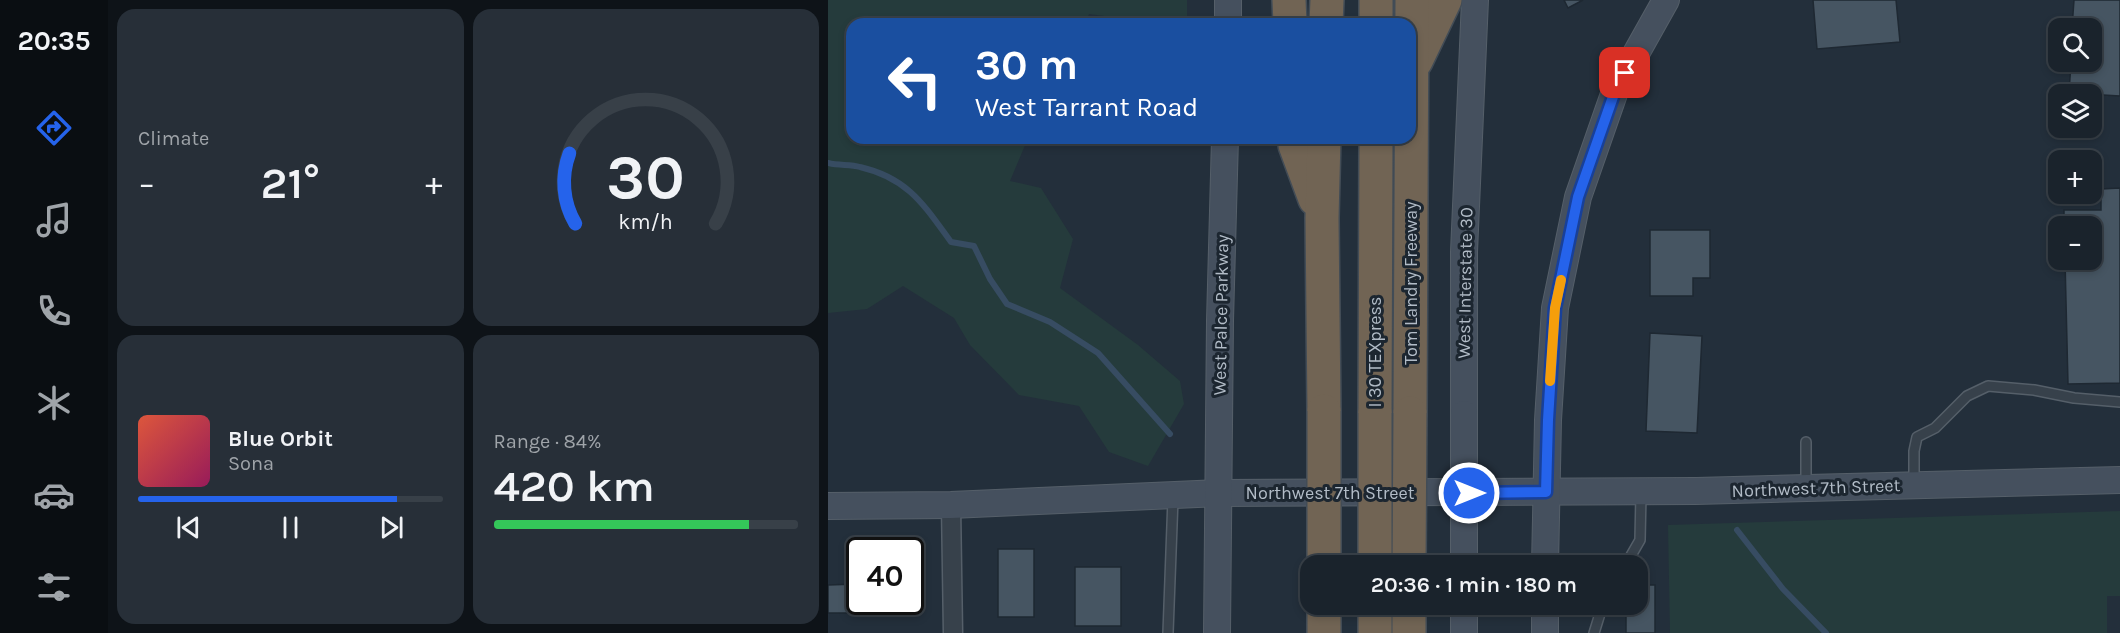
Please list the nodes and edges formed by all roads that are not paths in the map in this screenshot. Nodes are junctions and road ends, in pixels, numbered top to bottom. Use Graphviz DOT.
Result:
graph roads {
  1 [pos="1228,0"];
  2 [pos="1289,0"];
  3 [pos="1327,0"];
  4 [pos="1376,0"];
  5 [pos="1412,0"];
  6 [pos="1445,0"];
  7 [pos="1475,0"];
  8 [pos="1666,0"];
  9 [pos="1227,18"];
  10 [pos="1290,18"];
  11 [pos="1326,18"];
  12 [pos="1376,18"];
  13 [pos="1412,18"];
  14 [pos="1416,61"];
  15 [pos="1225,144"];
  16 [pos="1296,144"];
  17 [pos="1324,144"];
  18 [pos="1376,144"];
  19 [pos="1412,144"];
  20 [pos="1322,218"];
  21 [pos="2120,402"];
  22 [pos="1806,442"];
  23 [pos="2120,480"];
  24 [pos="1914,486"];
  25 [pos="1806,489"];
  26 [pos="1546,492"];
  27 [pos="1641,492"];
  28 [pos="1220,493"];
  29 [pos="1173,495"];
  30 [pos="951,505"];
  31 [pos="828,506"];
  32 [pos="1324,555"];
  33 [pos="1375,555"];
  34 [pos="1409,555"];
  35 [pos="1464,555"];
  36 [pos="1545,555"];
  37 [pos="1631,555"];
  38 [pos="1324,615"];
  39 [pos="1375,615"];
  40 [pos="1409,615"];
  41 [pos="1464,615"];
  42 [pos="1545,615"];
  43 [pos="1600,615"];
  44 [pos="953,633"];
  45 [pos="1168,633"];
  46 [pos="1217,633"];
  47 [pos="1324,633"];
  48 [pos="1375,633"];
  49 [pos="1409,633"];
  50 [pos="1464,633"];
  51 [pos="1545,633"];
  52 [pos="1594,633"];
  1 -- 9 [label="street"];
  2 -- 10 [label="highway"];
  3 -- 11 [label="highway"];
  4 -- 12 [label="highway"];
  5 -- 13 [label="highway, Tom Landry Freeway"];
  6 -- 14 [label="highway"];
  7 -- 35 [label="street, West Interstate 30, bridge"];
  8 -- 26 [label="street"];
  15 -- 28 [label="street, West Palce Parkway"];
  16 -- 20 [label="highway"];
  17 -- 20 [label="highway"];
  18 -- 33 [label="highway, I 30 TEXpress, bridge"];
  19 -- 34 [label="highway, Tom Landry Freeway, bridge"];
  20 -- 32 [label="highway, bridge"];
  21 -- 24 [label="lane"];
  22 -- 25 [label="lane"];
  23 -- 24 [label="street, Northwest 7th Street"];
  24 -- 25 [label="street, Northwest 7th Street"];
  25 -- 27 [label="street, Northwest 7th Street"];
  26 -- 27 [label="street, Northwest 7th Street"];
  26 -- 28 [label="street, Northwest 7th Street"];
  26 -- 36 [label="street"];
  27 -- 37 [label="lane"];
  28 -- 29 [label="street, Northwest 7th Street"];
  28 -- 46 [label="street"];
  29 -- 30 [label="street, Northwest 7th Street"];
  29 -- 45 [label="lane"];
  30 -- 31 [label="street, Northwest 7th Street"];
  30 -- 44 [label="street"];
  38 -- 47 [label="highway"];
  39 -- 48 [label="highway"];
  40 -- 49 [label="highway"];
  41 -- 50 [label="street"];
  42 -- 51 [label="street"];
  43 -- 52 [label="lane"];
}
